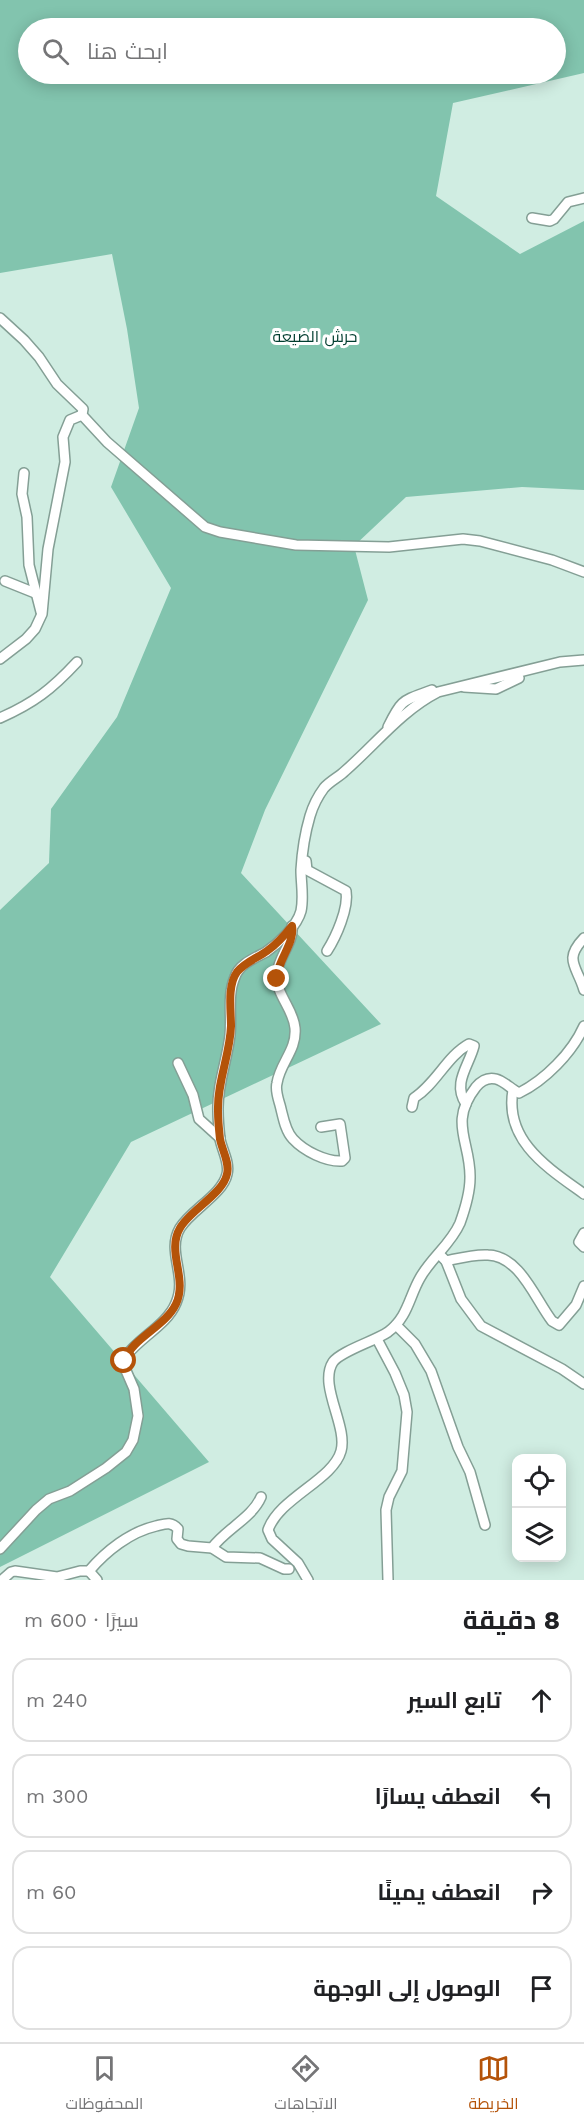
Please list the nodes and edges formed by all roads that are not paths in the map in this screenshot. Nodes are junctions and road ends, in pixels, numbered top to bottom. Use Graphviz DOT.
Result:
graph roads {
  1 [pos="584,198"];
  2 [pos="532,218"];
  3 [pos="0,318"];
  4 [pos="82,415"];
  5 [pos="24,473"];
  6 [pos="584,572"];
  7 [pos="5,581"];
  8 [pos="35,593"];
  9 [pos="42,614"];
  10 [pos="0,659"];
  11 [pos="584,660"];
  12 [pos="77,662"];
  13 [pos="519,678"];
  14 [pos="458,686"];
  15 [pos="0,717"];
  16 [pos="303,857"];
  17 [pos="292,926"];
  18 [pos="584,938"];
  19 [pos="327,951"];
  20 [pos="584,990"];
  21 [pos="584,1026"];
  22 [pos="178,1063"];
  23 [pos="513,1090"];
  24 [pos="466,1104"];
  25 [pos="412,1107"];
  26 [pos="321,1127"];
  27 [pos="220,1138"];
  28 [pos="584,1194"];
  29 [pos="584,1233"];
  30 [pos="584,1247"];
  31 [pos="442,1257"];
  32 [pos="584,1286"];
  33 [pos="396,1325"];
  34 [pos="377,1339"];
  35 [pos="584,1384"];
  36 [pos="261,1497"];
  37 [pos="485,1525"];
  38 [pos="212,1548"];
  39 [pos="0,1549"];
  40 [pos="284,1550"];
  41 [pos="89,1571"];
  42 [pos="2,1580"];
  43 [pos="97,1580"];
  44 [pos="308,1580"];
  45 [pos="388,1580"];
  1 -- 2 [label="street"];
  3 -- 4 [label="street"];
  4 -- 6 [label="street"];
  4 -- 9 [label="street"];
  5 -- 8 [label="street"];
  7 -- 8 [label="street"];
  8 -- 9 [label="street"];
  9 -- 10 [label="street"];
  11 -- 14 [label="street"];
  12 -- 15 [label="street"];
  13 -- 14 [label="street"];
  14 -- 16 [label="street"];
  16 -- 17 [label="street"];
  16 -- 19 [label="street"];
  17 -- 26 [label="street"];
  17 -- 27 [label="street"];
  18 -- 20 [label="street"];
  21 -- 23 [label="street"];
  22 -- 27 [label="street"];
  23 -- 24 [label="street"];
  23 -- 28 [label="street"];
  24 -- 25 [label="street"];
  24 -- 31 [label="street"];
  27 -- 39 [label="street"];
  29 -- 30 [label="street"];
  31 -- 32 [label="street"];
  31 -- 33 [label="street"];
  31 -- 35 [label="street"];
  33 -- 34 [label="street"];
  33 -- 37 [label="street"];
  34 -- 40 [label="street"];
  34 -- 45 [label="street"];
  36 -- 38 [label="street"];
  38 -- 40 [label="street"];
  38 -- 41 [label="street"];
  40 -- 44 [label="street"];
  41 -- 42 [label="street"];
  41 -- 43 [label="street"];
}
